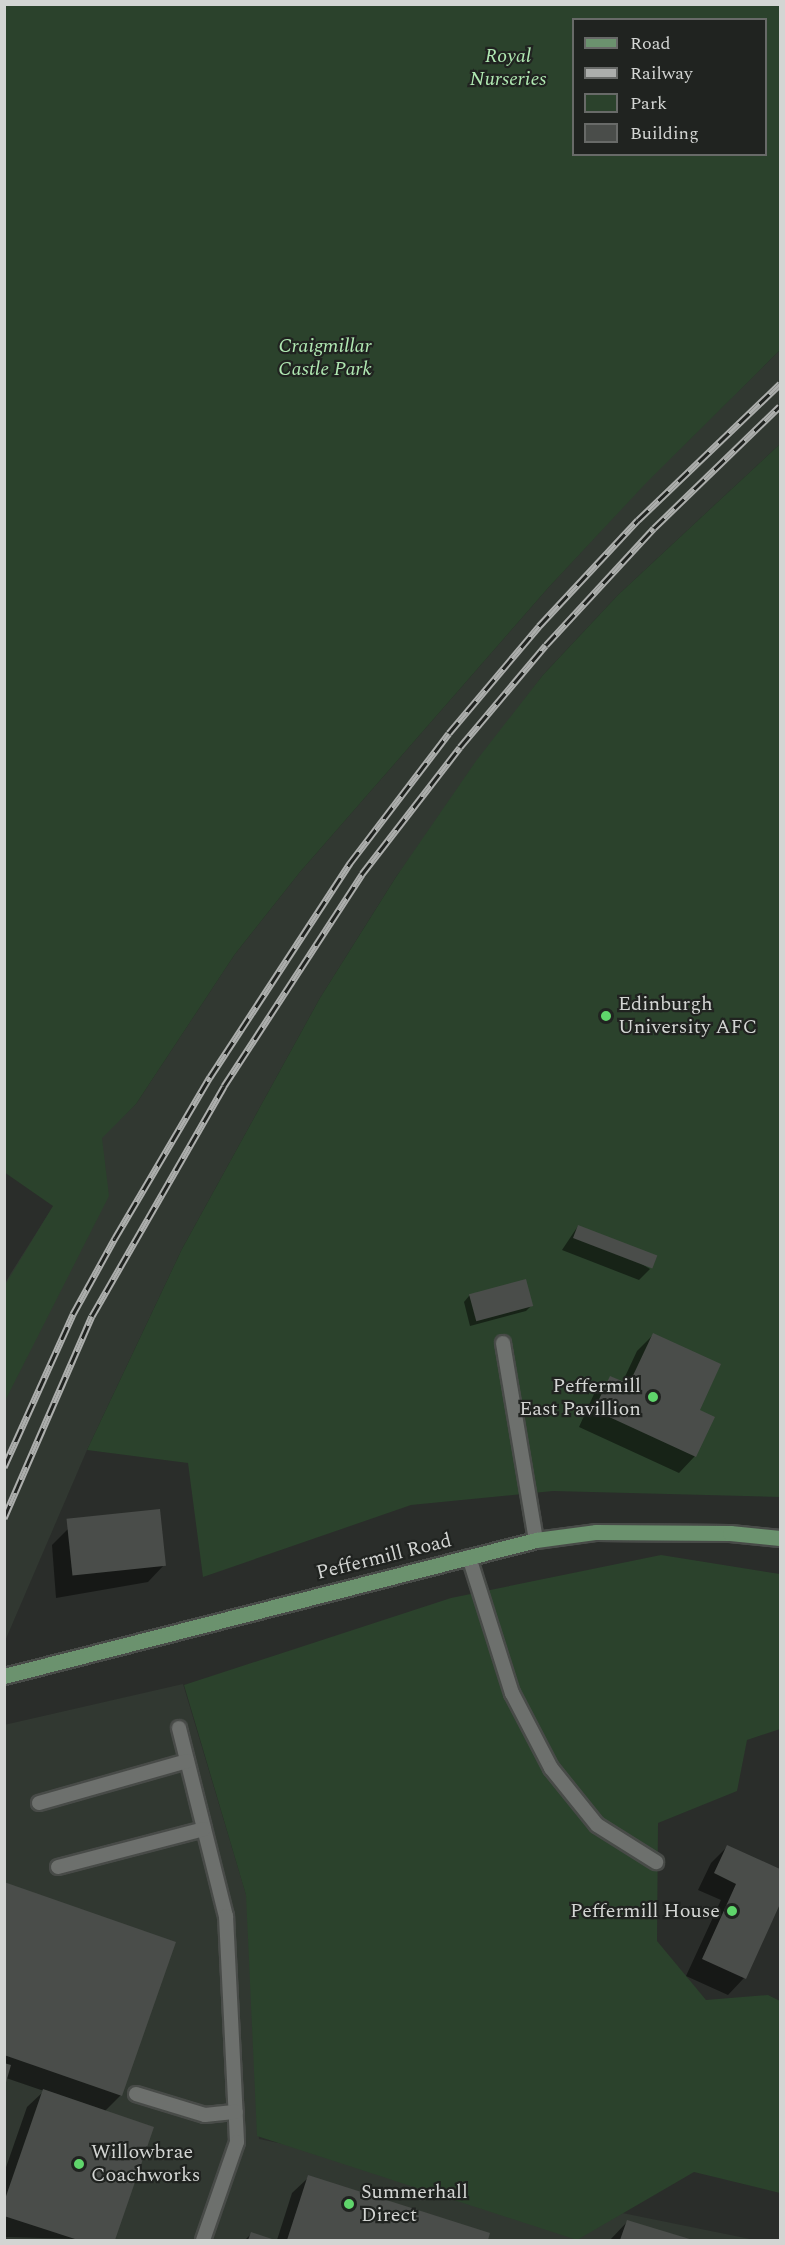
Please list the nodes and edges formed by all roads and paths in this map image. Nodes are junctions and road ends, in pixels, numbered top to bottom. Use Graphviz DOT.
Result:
graph roads {
  1 [pos="503,1343"];
  2 [pos="780,1538"];
  3 [pos="536,1540"];
  4 [pos="469,1557"];
  5 [pos="4,1676"];
  6 [pos="179,1728"];
  7 [pos="187,1761"];
  8 [pos="39,1803"];
  9 [pos="204,1828"];
  10 [pos="656,1862"];
  11 [pos="58,1867"];
  12 [pos="136,2094"];
  13 [pos="236,2112"];
  14 [pos="203,2241"];
  1 -- 3 [label="lane"];
  2 -- 3 [label="main road, Peffermill Road"];
  3 -- 4 [label="main road, Peffermill Road"];
  4 -- 5 [label="main road, Peffermill Road"];
  4 -- 10 [label="lane"];
  6 -- 7 [label="lane"];
  7 -- 8 [label="lane"];
  7 -- 9 [label="lane"];
  9 -- 11 [label="lane"];
  9 -- 13 [label="lane"];
  12 -- 13 [label="lane"];
  13 -- 14 [label="lane"];
}
